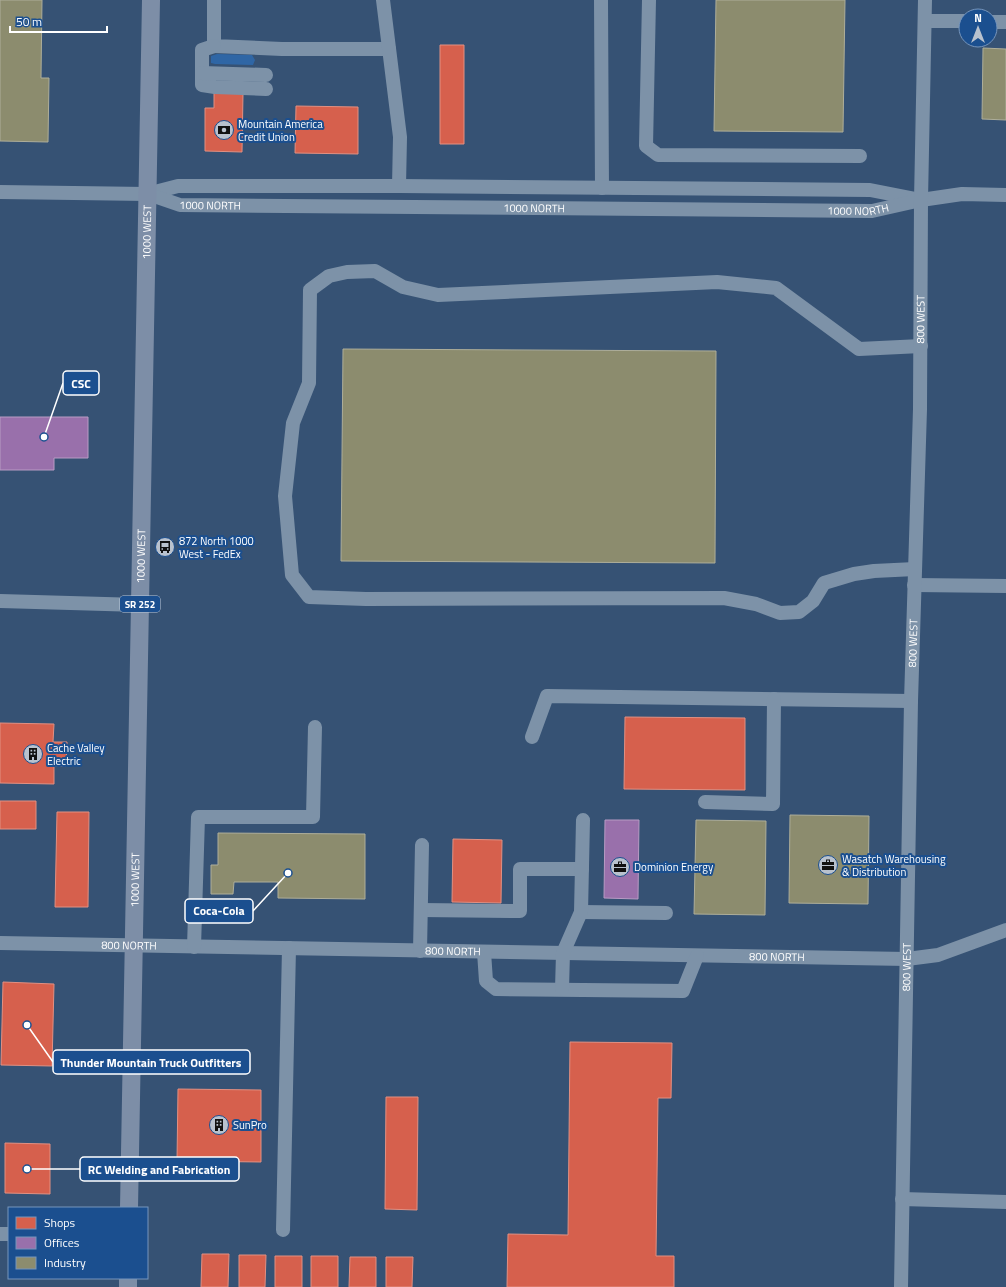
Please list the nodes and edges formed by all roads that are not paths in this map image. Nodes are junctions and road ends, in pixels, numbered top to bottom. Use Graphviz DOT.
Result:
graph roads {
  1 [pos="151,0"];
  2 [pos="214,0"];
  3 [pos="383,0"];
  4 [pos="601,0"];
  5 [pos="649,0"];
  6 [pos="925,0"];
  7 [pos="925,21"];
  8 [pos="958,21"];
  9 [pos="214,46"];
  10 [pos="389,49"];
  11 [pos="202,73"];
  12 [pos="266,75"];
  13 [pos="266,89"];
  14 [pos="860,156"];
  15 [pos="399,186"];
  16 [pos="602,188"];
  17 [pos="0,192"];
  18 [pos="147,194"];
  19 [pos="1006,195"];
  20 [pos="921,200"];
  21 [pos="921,346"];
  22 [pos="915,570"];
  23 [pos="914,585"];
  24 [pos="1006,586"];
  25 [pos="0,601"];
  26 [pos="140,605"];
  27 [pos="774,699"];
  28 [pos="911,700"];
  29 [pos="315,727"];
  30 [pos="532,737"];
  31 [pos="705,802"];
  32 [pos="583,820"];
  33 [pos="422,845"];
  34 [pos="582,869"];
  35 [pos="420,910"];
  36 [pos="581,912"];
  37 [pos="666,913"];
  38 [pos="1006,930"];
  39 [pos="0,943"];
  40 [pos="134,946"];
  41 [pos="194,947"];
  42 [pos="289,948"];
  43 [pos="420,951"];
  44 [pos="484,952"];
  45 [pos="563,953"];
  46 [pos="697,956"];
  47 [pos="907,959"];
  48 [pos="562,989"];
  49 [pos="902,1199"];
  50 [pos="1006,1202"];
  51 [pos="130,1207"];
  52 [pos="283,1230"];
  53 [pos="901,1287"];
  1 -- 18 [label="main road, 1000 WEST / SR 252"];
  2 -- 9 [label="street"];
  3 -- 10 [label="street"];
  4 -- 16 [label="street"];
  5 -- 14 [label="street"];
  6 -- 7 [label="street, 800 WEST"];
  7 -- 8 [label="street"];
  7 -- 20 [label="street, 800 WEST"];
  9 -- 10 [label="street"];
  9 -- 11 [label="street"];
  10 -- 15 [label="street"];
  11 -- 12 [label="street"];
  11 -- 13 [label="street"];
  15 -- 16 [label="street, 1000 NORTH"];
  15 -- 18 [label="street, 1000 NORTH"];
  16 -- 20 [label="street, 1000 NORTH"];
  17 -- 18 [label="street, 1000 NORTH"];
  18 -- 20 [label="street, 1000 NORTH"];
  18 -- 26 [label="main road, 1000 WEST / SR 252"];
  19 -- 20 [label="street, 1000 NORTH"];
  20 -- 21 [label="street, 800 WEST"];
  21 -- 22 [label="street, 800 WEST"];
  21 -- 22 [label="street"];
  22 -- 23 [label="street, 800 WEST"];
  23 -- 24 [label="street"];
  23 -- 28 [label="street, 800 WEST"];
  25 -- 26 [label="street"];
  26 -- 40 [label="main road, 1000 WEST / SR 252"];
  27 -- 28 [label="street"];
  27 -- 30 [label="street"];
  27 -- 31 [label="street"];
  28 -- 47 [label="street, 800 WEST"];
  29 -- 41 [label="street"];
  32 -- 34 [label="street"];
  33 -- 35 [label="street"];
  34 -- 35 [label="street"];
  34 -- 36 [label="street"];
  35 -- 43 [label="street"];
  36 -- 37 [label="street"];
  36 -- 45 [label="street"];
  38 -- 47 [label="street, 800 NORTH"];
  39 -- 40 [label="street, 800 NORTH"];
  40 -- 41 [label="street, 800 NORTH"];
  40 -- 51 [label="main road, 1000 WEST / SR 252"];
  41 -- 42 [label="street, 800 NORTH"];
  42 -- 43 [label="street, 800 NORTH"];
  42 -- 52 [label="street"];
  43 -- 44 [label="street, 800 NORTH"];
  44 -- 45 [label="street, 800 NORTH"];
  44 -- 48 [label="street"];
  45 -- 46 [label="street, 800 NORTH"];
  45 -- 48 [label="street"];
  46 -- 47 [label="street, 800 NORTH"];
  46 -- 48 [label="street"];
  47 -- 49 [label="street, 800 WEST"];
  49 -- 50 [label="street"];
  49 -- 53 [label="street, 800 WEST"];
}
